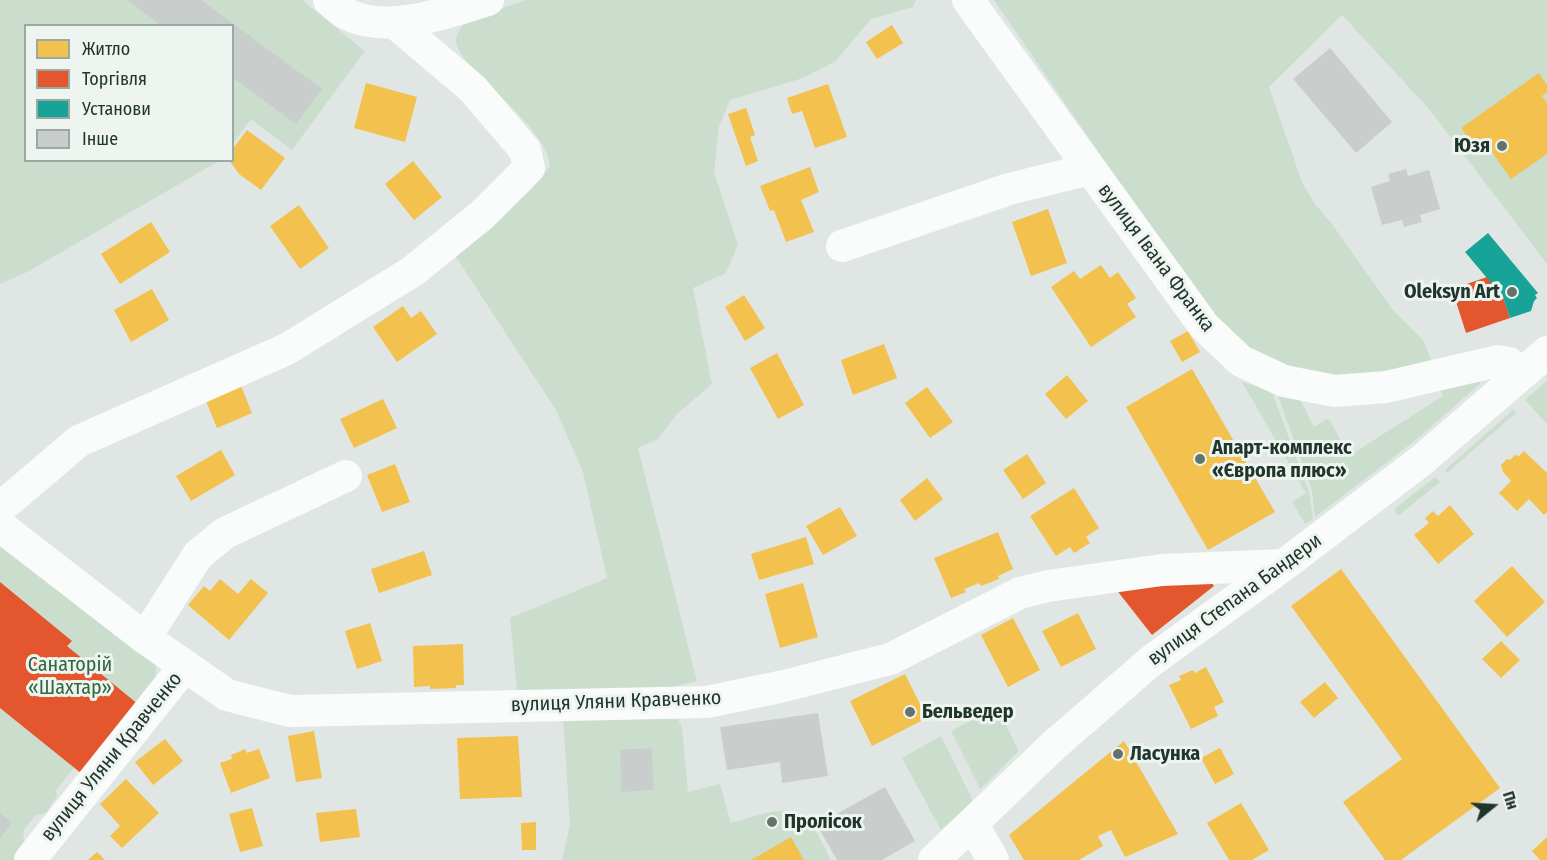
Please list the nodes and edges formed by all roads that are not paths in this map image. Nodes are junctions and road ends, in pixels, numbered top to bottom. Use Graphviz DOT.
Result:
graph roads {
  1 [pos="329,0"];
  2 [pos="488,0"];
  3 [pos="968,0"];
  4 [pos="395,23"];
  5 [pos="1090,169"];
  6 [pos="842,246"];
  7 [pos="1547,347"];
  8 [pos="1547,352"];
  9 [pos="1509,368"];
  10 [pos="346,476"];
  11 [pos="0,508"];
  12 [pos="0,526"];
  13 [pos="1284,565"];
  14 [pos="145,638"];
  15 [pos="184,667"];
  16 [pos="973,825"];
  17 [pos="30,860"];
  18 [pos="934,860"];
  19 [pos="993,860"];
  1 -- 4 [label="street"];
  2 -- 4 [label="street"];
  3 -- 5 [label="street, вулиця Івана Франка"];
  4 -- 11 [label="street"];
  5 -- 6 [label="street"];
  5 -- 9 [label="street, вулиця Івана Франка"];
  7 -- 9 [label="street, вулиця Івана Франка"];
  8 -- 9 [label="street, вулиця Степана Бандери"];
  9 -- 13 [label="street, вулиця Степана Бандери"];
  10 -- 14 [label="street"];
  12 -- 14 [label="street"];
  13 -- 15 [label="street, вулиця Уляни Кравченко"];
  13 -- 16 [label="street, вулиця Степана Бандери"];
  14 -- 15 [label="street"];
  15 -- 17 [label="street, вулиця Уляни Кравченко"];
  16 -- 18 [label="street, вулиця Степана Бандери"];
  16 -- 19 [label="street"];
}
